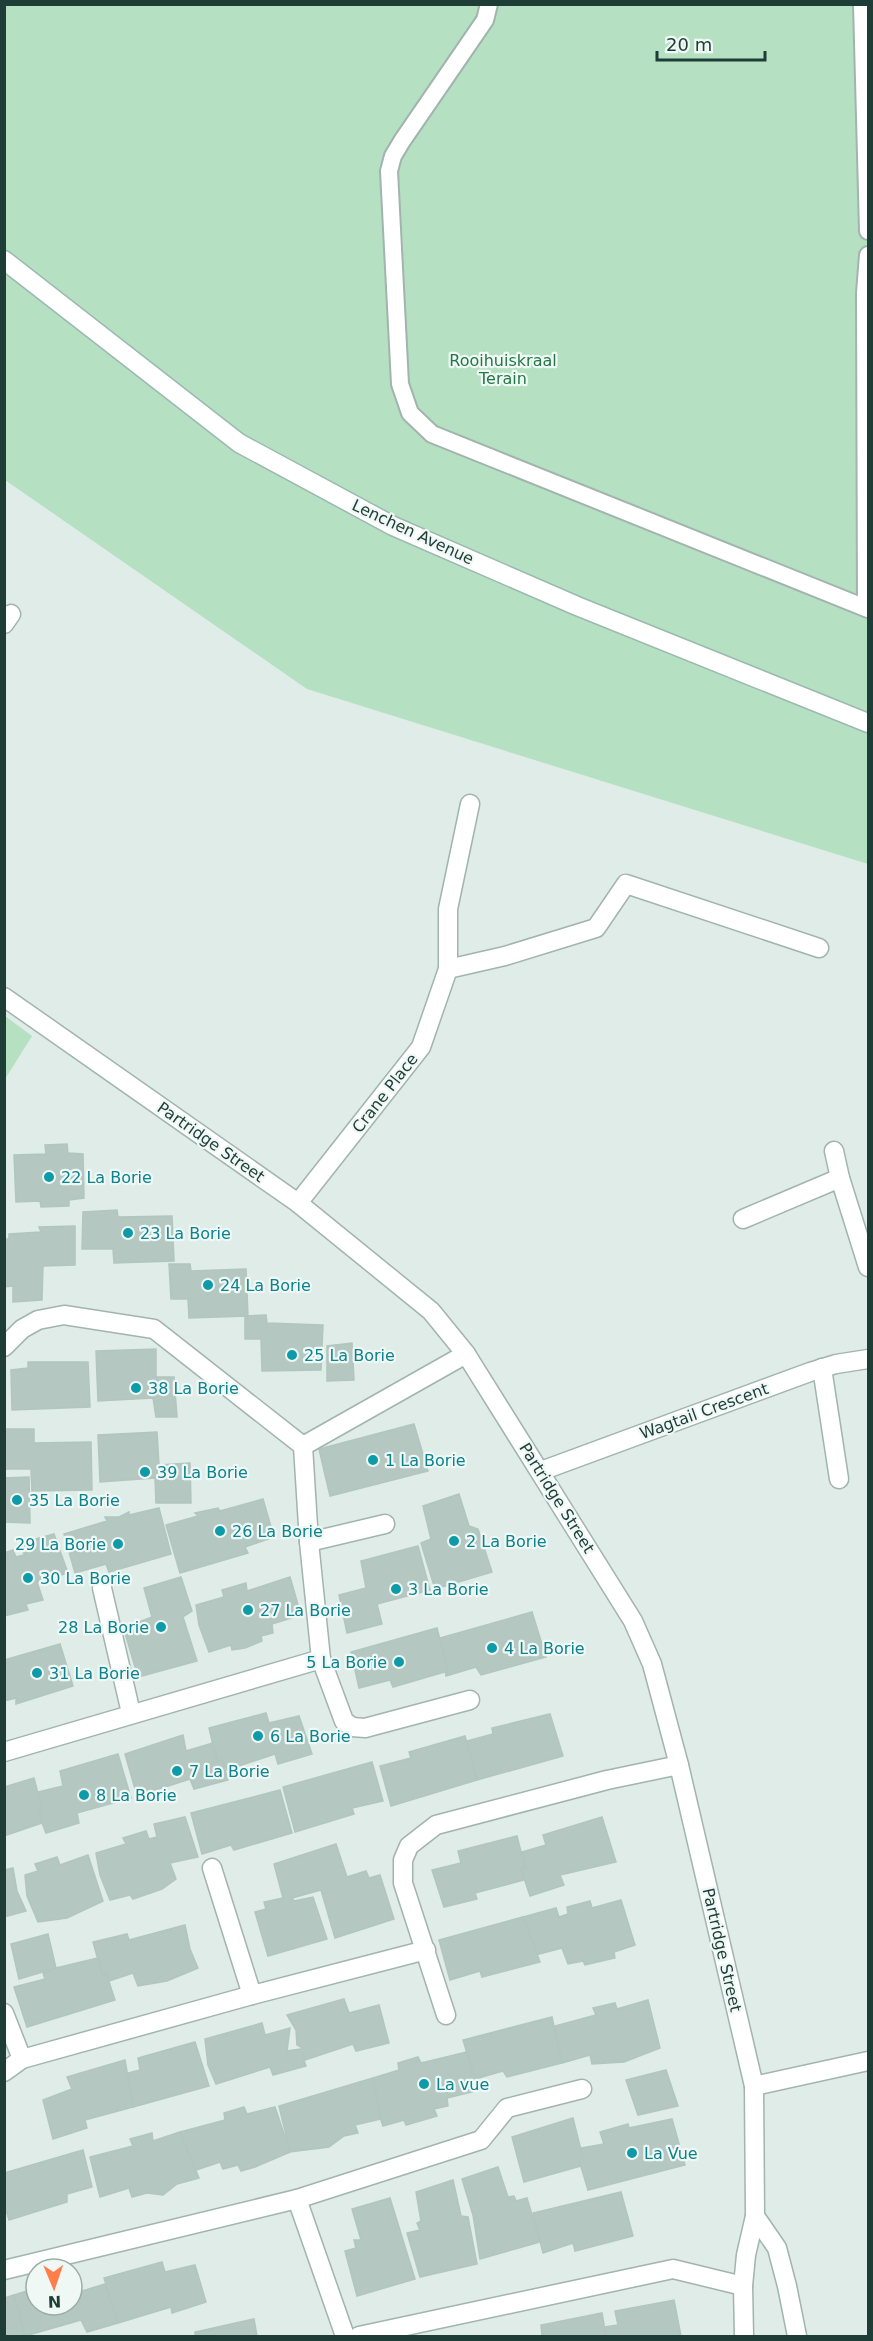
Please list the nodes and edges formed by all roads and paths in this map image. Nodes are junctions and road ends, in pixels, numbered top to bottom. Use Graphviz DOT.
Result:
graph roads {
  1 [pos="489,4"];
  2 [pos="862,4"];
  3 [pos="868,231"];
  4 [pos="868,255"];
  5 [pos="4,260"];
  6 [pos="867,608"];
  7 [pos="868,723"];
  8 [pos="471,804"];
  9 [pos="819,948"];
  10 [pos="448,969"];
  11 [pos="4,998"];
  12 [pos="834,1151"];
  13 [pos="840,1178"];
  14 [pos="298,1203"];
  15 [pos="743,1219"];
  16 [pos="868,1267"];
  17 [pos="4,1347"];
  18 [pos="466,1354"];
  19 [pos="868,1359"];
  20 [pos="822,1368"];
  21 [pos="303,1446"];
  22 [pos="541,1472"];
  23 [pos="839,1479"];
  24 [pos="385,1524"];
  25 [pos="309,1542"];
  26 [pos="102,1588"];
  27 [pos="321,1659"];
  28 [pos="470,1700"];
  29 [pos="131,1713"];
  30 [pos="4,1752"];
  31 [pos="679,1765"];
  32 [pos="212,1868"];
  33 [pos="426,1950"];
  34 [pos="252,1995"];
  35 [pos="4,2013"];
  36 [pos="446,2015"];
  37 [pos="22,2059"];
  38 [pos="868,2061"];
  39 [pos="4,2072"];
  40 [pos="754,2086"];
  41 [pos="582,2089"];
  42 [pos="297,2199"];
  43 [pos="755,2216"];
  44 [pos="4,2270"];
  45 [pos="743,2286"];
  46 [pos="795,2335"];
  47 [pos="345,2337"];
  48 [pos="359,2337"];
  49 [pos="744,2337"];
  1 -- 6 [label="lane"];
  2 -- 3 [label="lane"];
  4 -- 6 [label="lane"];
  5 -- 7 [label="street, Lenchen Avenue"];
  8 -- 10 [label="street, Crane Place"];
  9 -- 10 [label="street"];
  10 -- 14 [label="street, Crane Place"];
  11 -- 14 [label="street, Partridge Street"];
  12 -- 13 [label="street"];
  13 -- 15 [label="street"];
  13 -- 16 [label="street"];
  14 -- 18 [label="street, Partridge Street"];
  17 -- 21 [label="street"];
  18 -- 21 [label="street"];
  18 -- 22 [label="street, Partridge Street"];
  19 -- 20 [label="street, Wagtail Crescent"];
  20 -- 22 [label="street, Wagtail Crescent"];
  20 -- 23 [label="street"];
  21 -- 25 [label="street"];
  22 -- 31 [label="street, Partridge Street"];
  24 -- 25 [label="street"];
  25 -- 27 [label="street"];
  26 -- 29 [label="street"];
  27 -- 28 [label="street"];
  27 -- 29 [label="street"];
  29 -- 30 [label="street"];
  31 -- 33 [label="street"];
  31 -- 40 [label="street, Partridge Street"];
  32 -- 34 [label="street"];
  33 -- 34 [label="street"];
  33 -- 36 [label="street"];
  34 -- 37 [label="street"];
  35 -- 37 [label="street"];
  37 -- 39 [label="street"];
  38 -- 40 [label="street"];
  40 -- 43 [label="street, Partridge Street"];
  41 -- 42 [label="street"];
  42 -- 44 [label="street"];
  42 -- 47 [label="street"];
  43 -- 45 [label="street, Partridge Street"];
  43 -- 46 [label="street"];
  45 -- 48 [label="street"];
  45 -- 49 [label="street, Partridge Street"];
}
